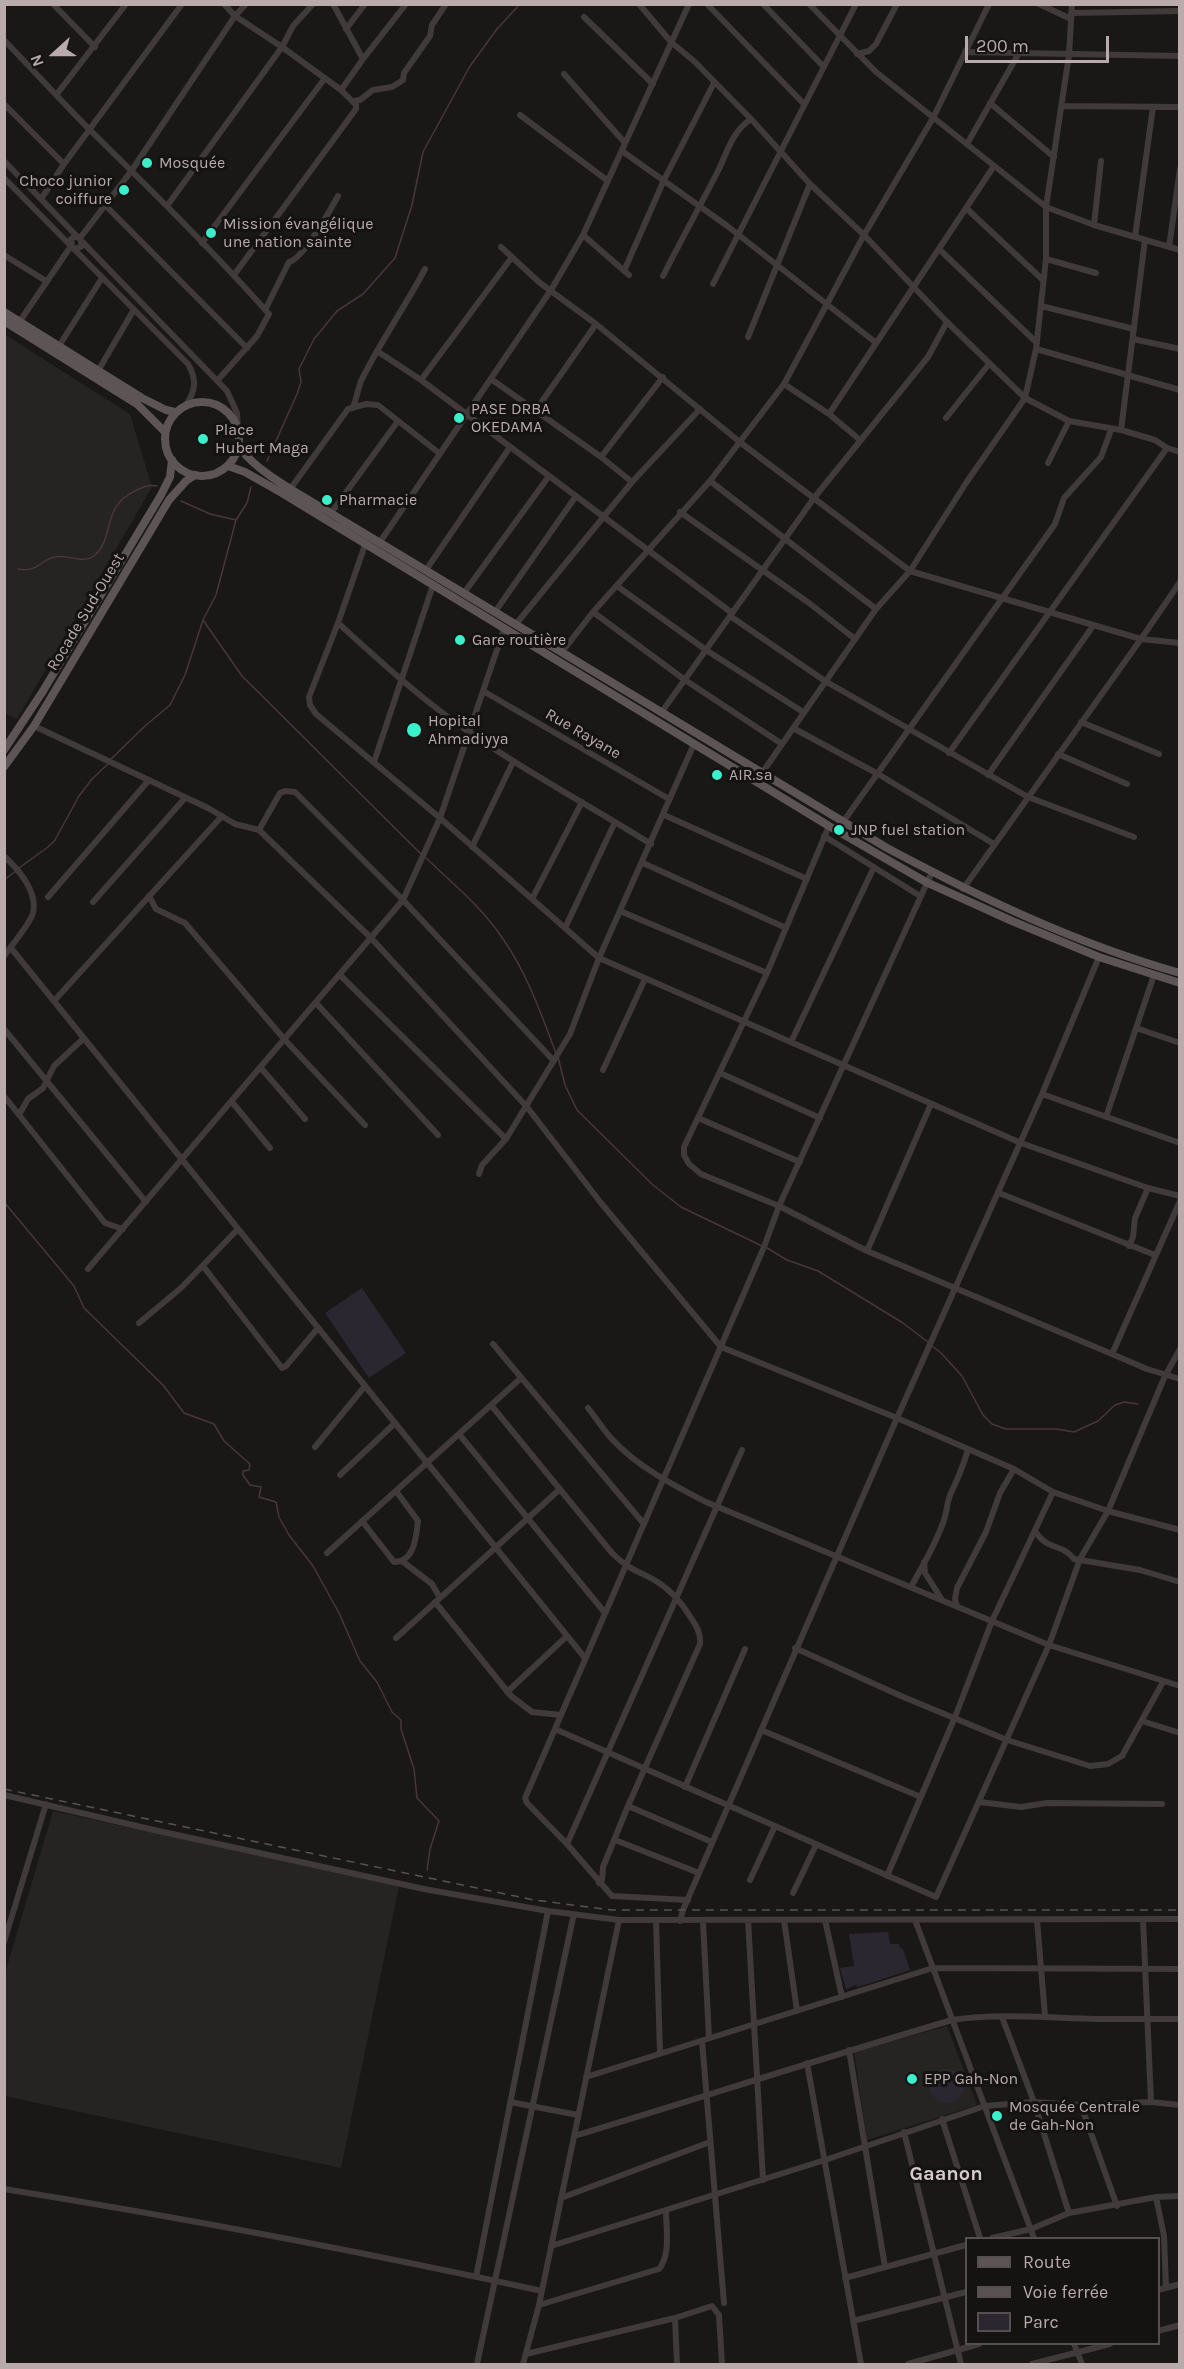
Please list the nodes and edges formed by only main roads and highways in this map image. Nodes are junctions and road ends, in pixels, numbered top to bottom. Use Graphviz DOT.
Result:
graph roads {
  1 [pos="4,312"];
  2 [pos="4,321"];
  3 [pos="176,412"];
  4 [pos="165,432"];
  5 [pos="239,446"];
  6 [pos="172,460"];
  7 [pos="228,466"];
  8 [pos="195,475"];
  9 [pos="4,750"];
  10 [pos="4,767"];
  11 [pos="1179,973"];
  12 [pos="1179,983"];
  1 -- 3 [label="main road"];
  2 -- 4 [label="main road"];
  3 -- 4 [label="main road"];
  3 -- 5 [label="main road"];
  4 -- 6 [label="main road"];
  5 -- 7 [label="main road"];
  5 -- 11 [label="main road"];
  6 -- 8 [label="main road"];
  6 -- 9 [label="main road, Rocade Sud-Ouest"];
  7 -- 8 [label="main road"];
  7 -- 12 [label="main road"];
  8 -- 10 [label="main road, Rocade Sud-Ouest"];
}
